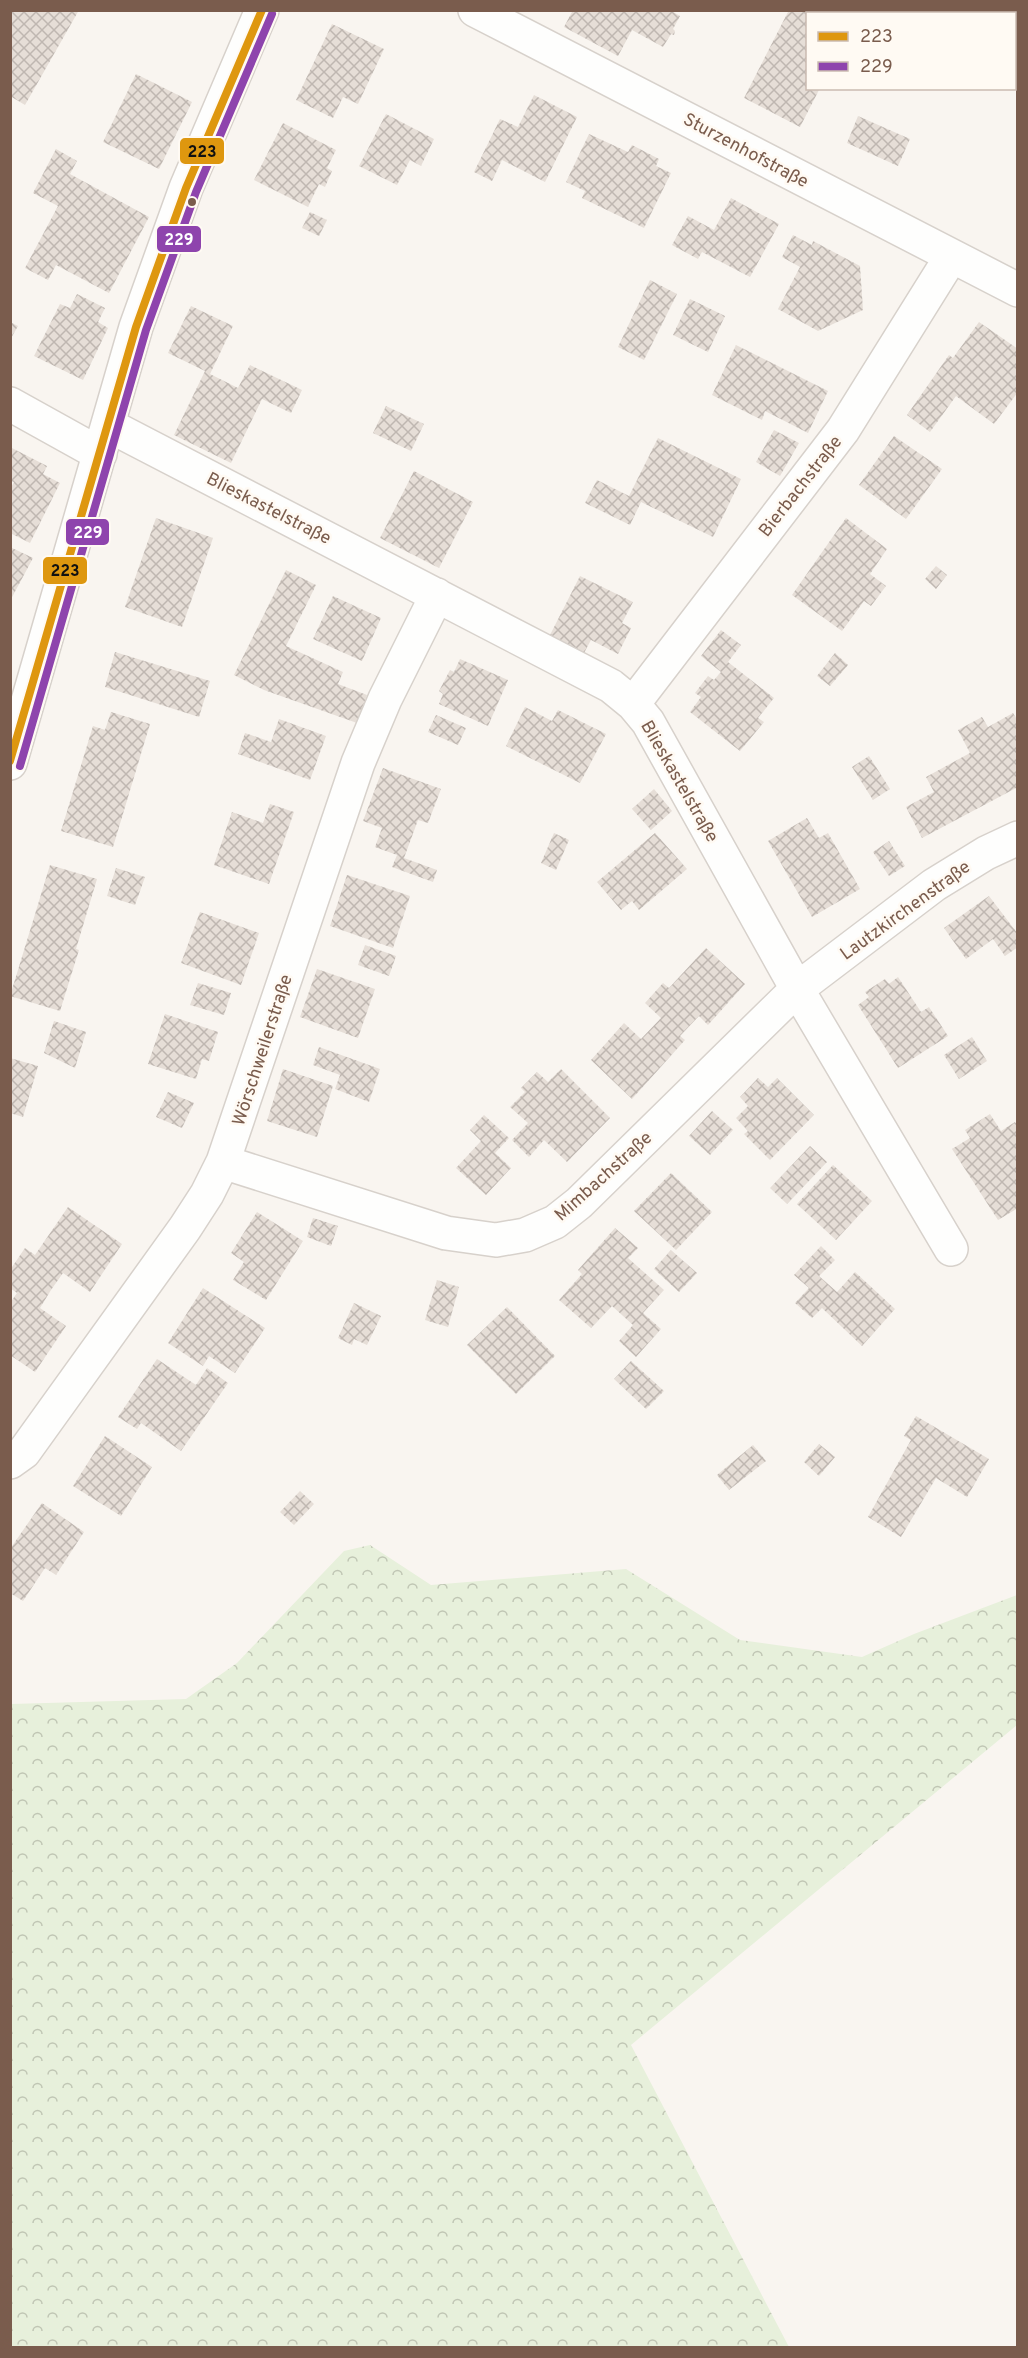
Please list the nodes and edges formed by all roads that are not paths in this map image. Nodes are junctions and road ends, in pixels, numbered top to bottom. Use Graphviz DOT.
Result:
graph roads {
  1 [pos="262,10"];
  2 [pos="475,10"];
  3 [pos="951,257"];
  4 [pos="1017,290"];
  5 [pos="10,404"];
  6 [pos="104,440"];
  7 [pos="436,595"];
  8 [pos="633,704"];
  9 [pos="10,763"];
  10 [pos="1017,838"];
  11 [pos="797,988"];
  12 [pos="223,1162"];
  13 [pos="951,1249"];
  14 [pos="10,1462"];
  1 -- 6 [label="street"];
  2 -- 3 [label="street, Sturzenhofstraße"];
  3 -- 4 [label="street, Sturzenhofstraße"];
  3 -- 8 [label="street, Bierbachstraße"];
  5 -- 6 [label="street, Blieskastelstraße"];
  6 -- 7 [label="street, Blieskastelstraße"];
  6 -- 9 [label="street"];
  7 -- 8 [label="street, Blieskastelstraße"];
  7 -- 12 [label="street, Wörschweilerstraße"];
  8 -- 11 [label="street, Blieskastelstraße"];
  10 -- 11 [label="street, Lautzkirchenstraße"];
  11 -- 12 [label="street, Mimbachstraße"];
  11 -- 13 [label="street, Blieskastelstraße"];
  12 -- 14 [label="street, Wörschweilerstraße"];
}
